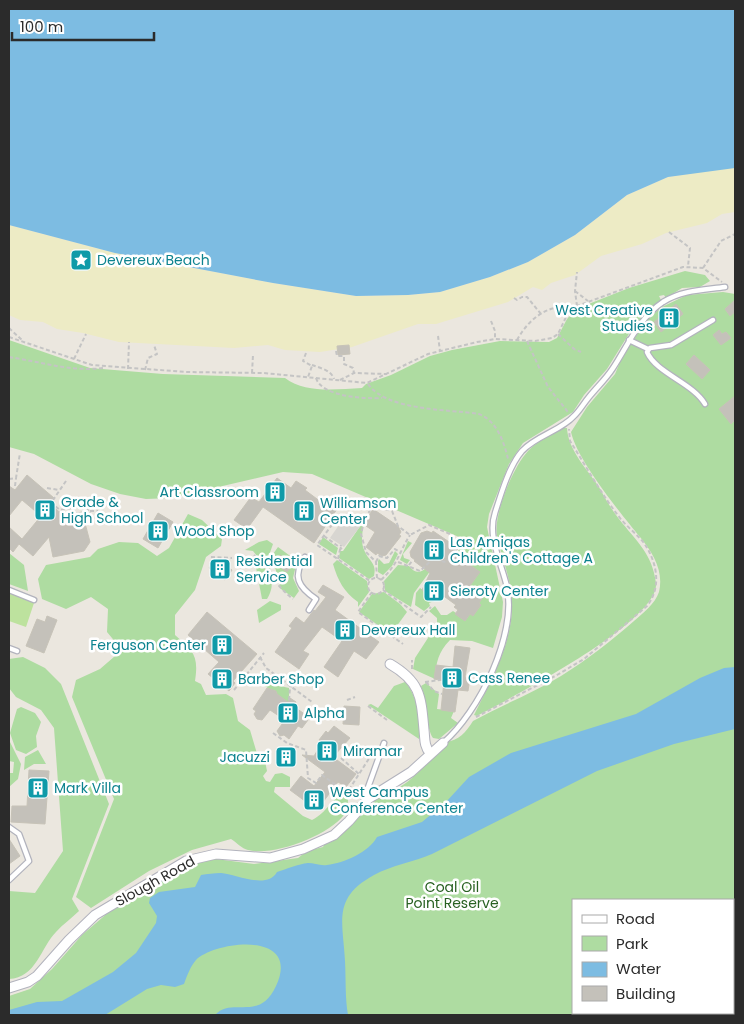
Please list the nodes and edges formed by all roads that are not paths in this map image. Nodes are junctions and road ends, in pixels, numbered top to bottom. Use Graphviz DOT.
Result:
graph roads {
  1 [pos="725,287"];
  2 [pos="713,320"];
  3 [pos="629,340"];
  4 [pos="648,349"];
  5 [pos="705,404"];
  6 [pos="305,557"];
  7 [pos="9,590"];
  8 [pos="34,600"];
  9 [pos="309,610"];
  10 [pos="9,648"];
  11 [pos="17,651"];
  12 [pos="390,664"];
  13 [pos="384,743"];
  14 [pos="443,743"];
  15 [pos="430,752"];
  16 [pos="368,799"];
  17 [pos="9,827"];
  18 [pos="9,880"];
  19 [pos="9,988"];
  1 -- 3 [label="lane"];
  2 -- 4 [label="lane"];
  3 -- 4 [label="lane"];
  3 -- 14 [label="lane"];
  4 -- 5 [label="lane"];
  6 -- 9 [label="lane"];
  7 -- 8 [label="lane"];
  10 -- 11 [label="lane"];
  12 -- 15 [label="street"];
  13 -- 16 [label="lane"];
  14 -- 15 [label="street, Slough Road"];
  15 -- 16 [label="street, Slough Road"];
  16 -- 19 [label="street, Slough Road"];
  17 -- 18 [label="lane"];
}
